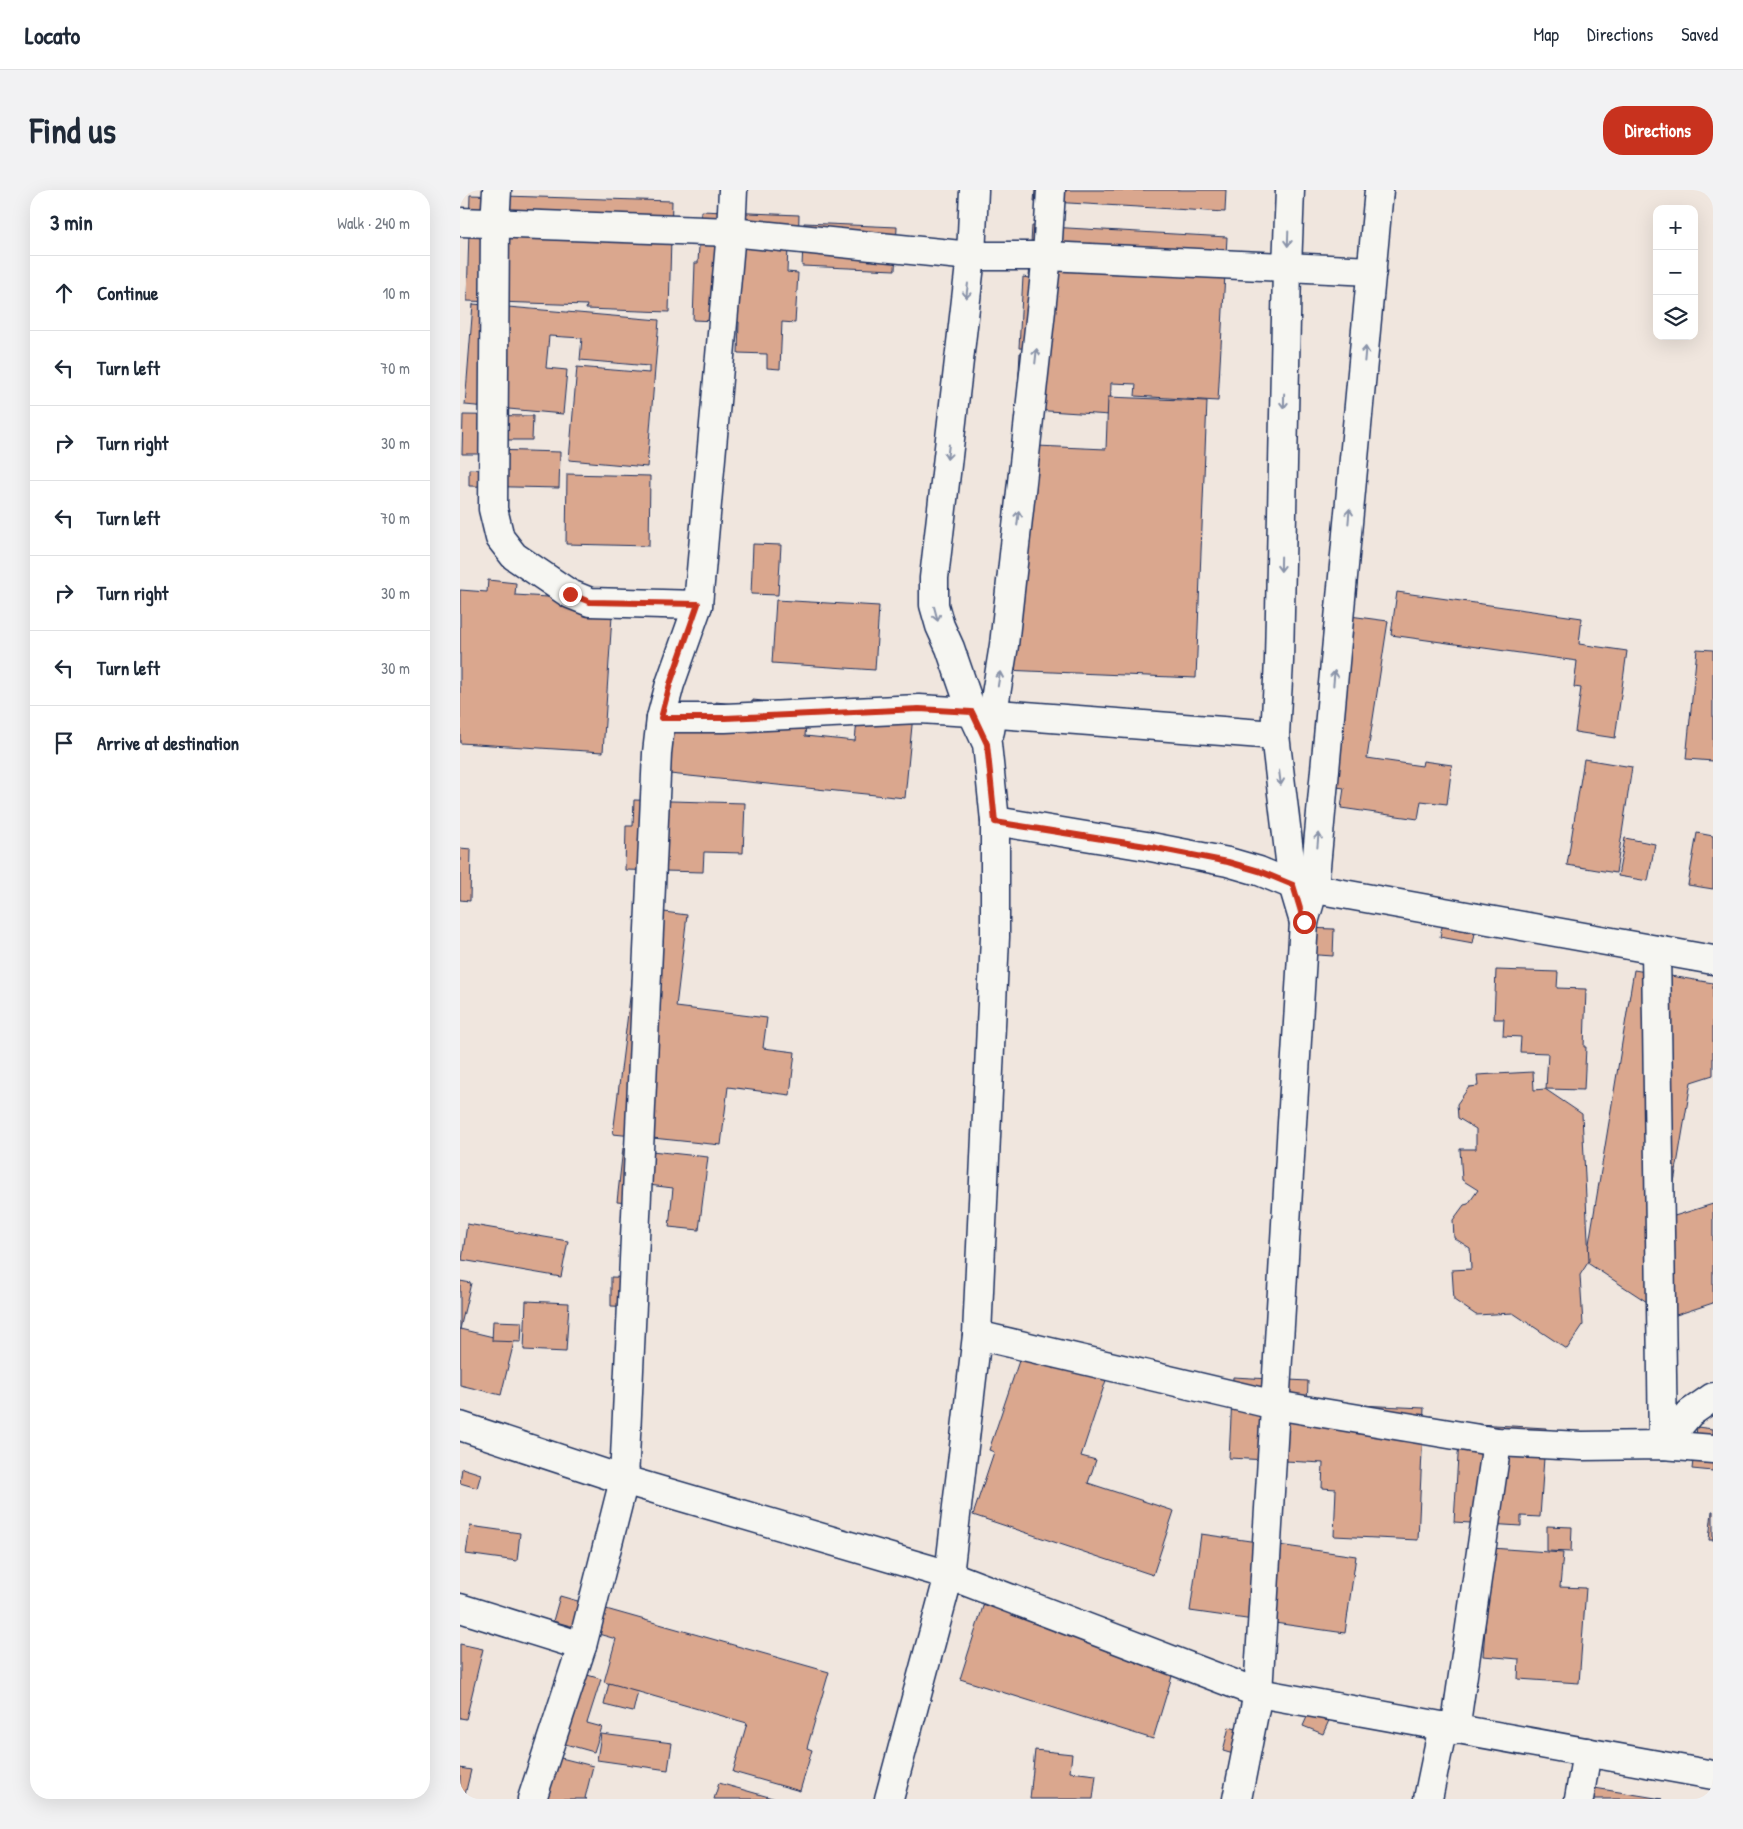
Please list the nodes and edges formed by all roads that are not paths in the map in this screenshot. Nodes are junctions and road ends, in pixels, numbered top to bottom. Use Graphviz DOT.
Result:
graph roads {
  1 [pos="497,190"];
  2 [pos="733,190"];
  3 [pos="974,190"];
  4 [pos="1052,190"];
  5 [pos="1290,190"];
  6 [pos="1379,190"];
  7 [pos="460,222"];
  8 [pos="495,224"];
  9 [pos="731,232"];
  10 [pos="971,256"];
  11 [pos="1047,256"];
  12 [pos="1287,268"];
  13 [pos="1372,271"];
  14 [pos="698,604"];
  15 [pos="983,713"];
  16 [pos="661,718"];
  17 [pos="1275,735"];
  18 [pos="995,822"];
  19 [pos="1303,887"];
  20 [pos="1656,950"];
  21 [pos="1713,960"];
  22 [pos="977,1335"];
  23 [pos="1713,1397"];
  24 [pos="1275,1405"];
  25 [pos="460,1426"];
  26 [pos="1496,1442"];
  27 [pos="1663,1445"];
  28 [pos="1713,1449"];
  29 [pos="624,1480"];
  30 [pos="949,1576"];
  31 [pos="460,1608"];
  32 [pos="582,1646"];
  33 [pos="1258,1693"];
  34 [pos="1449,1728"];
  35 [pos="1587,1752"];
  36 [pos="1713,1775"];
  37 [pos="532,1799"];
  38 [pos="889,1799"];
  39 [pos="1237,1799"];
  40 [pos="1428,1799"];
  41 [pos="1579,1799"];
  1 -- 8 [label="street"];
  2 -- 9 [label="street"];
  3 -- 10 [label="street"];
  4 -- 11 [label="street"];
  5 -- 12 [label="street, one-way"];
  6 -- 13 [label="street"];
  7 -- 8 [label="street"];
  8 -- 9 [label="street"];
  8 -- 14 [label="street"];
  9 -- 10 [label="street"];
  9 -- 14 [label="street"];
  10 -- 11 [label="street"];
  10 -- 15 [label="street, one-way"];
  11 -- 12 [label="street"];
  15 -- 11 [label="street, one-way"];
  12 -- 13 [label="street"];
  12 -- 17 [label="street, one-way"];
  19 -- 13 [label="street, one-way"];
  14 -- 16 [label="street"];
  15 -- 16 [label="street"];
  15 -- 17 [label="street"];
  15 -- 18 [label="street"];
  16 -- 29 [label="street"];
  17 -- 19 [label="street, one-way"];
  18 -- 19 [label="street"];
  18 -- 22 [label="street"];
  19 -- 20 [label="street"];
  19 -- 24 [label="street"];
  20 -- 21 [label="street"];
  20 -- 27 [label="street"];
  22 -- 24 [label="street"];
  22 -- 30 [label="street"];
  23 -- 27 [label="street"];
  24 -- 26 [label="street"];
  24 -- 33 [label="street"];
  25 -- 29 [label="street"];
  26 -- 27 [label="street"];
  26 -- 34 [label="street"];
  27 -- 28 [label="street"];
  29 -- 30 [label="street"];
  29 -- 32 [label="street"];
  30 -- 33 [label="street"];
  30 -- 38 [label="street"];
  31 -- 32 [label="street"];
  32 -- 37 [label="street"];
  33 -- 34 [label="street"];
  33 -- 39 [label="street"];
  34 -- 35 [label="street"];
  34 -- 40 [label="street"];
  35 -- 36 [label="street"];
  35 -- 41 [label="street"];
}
